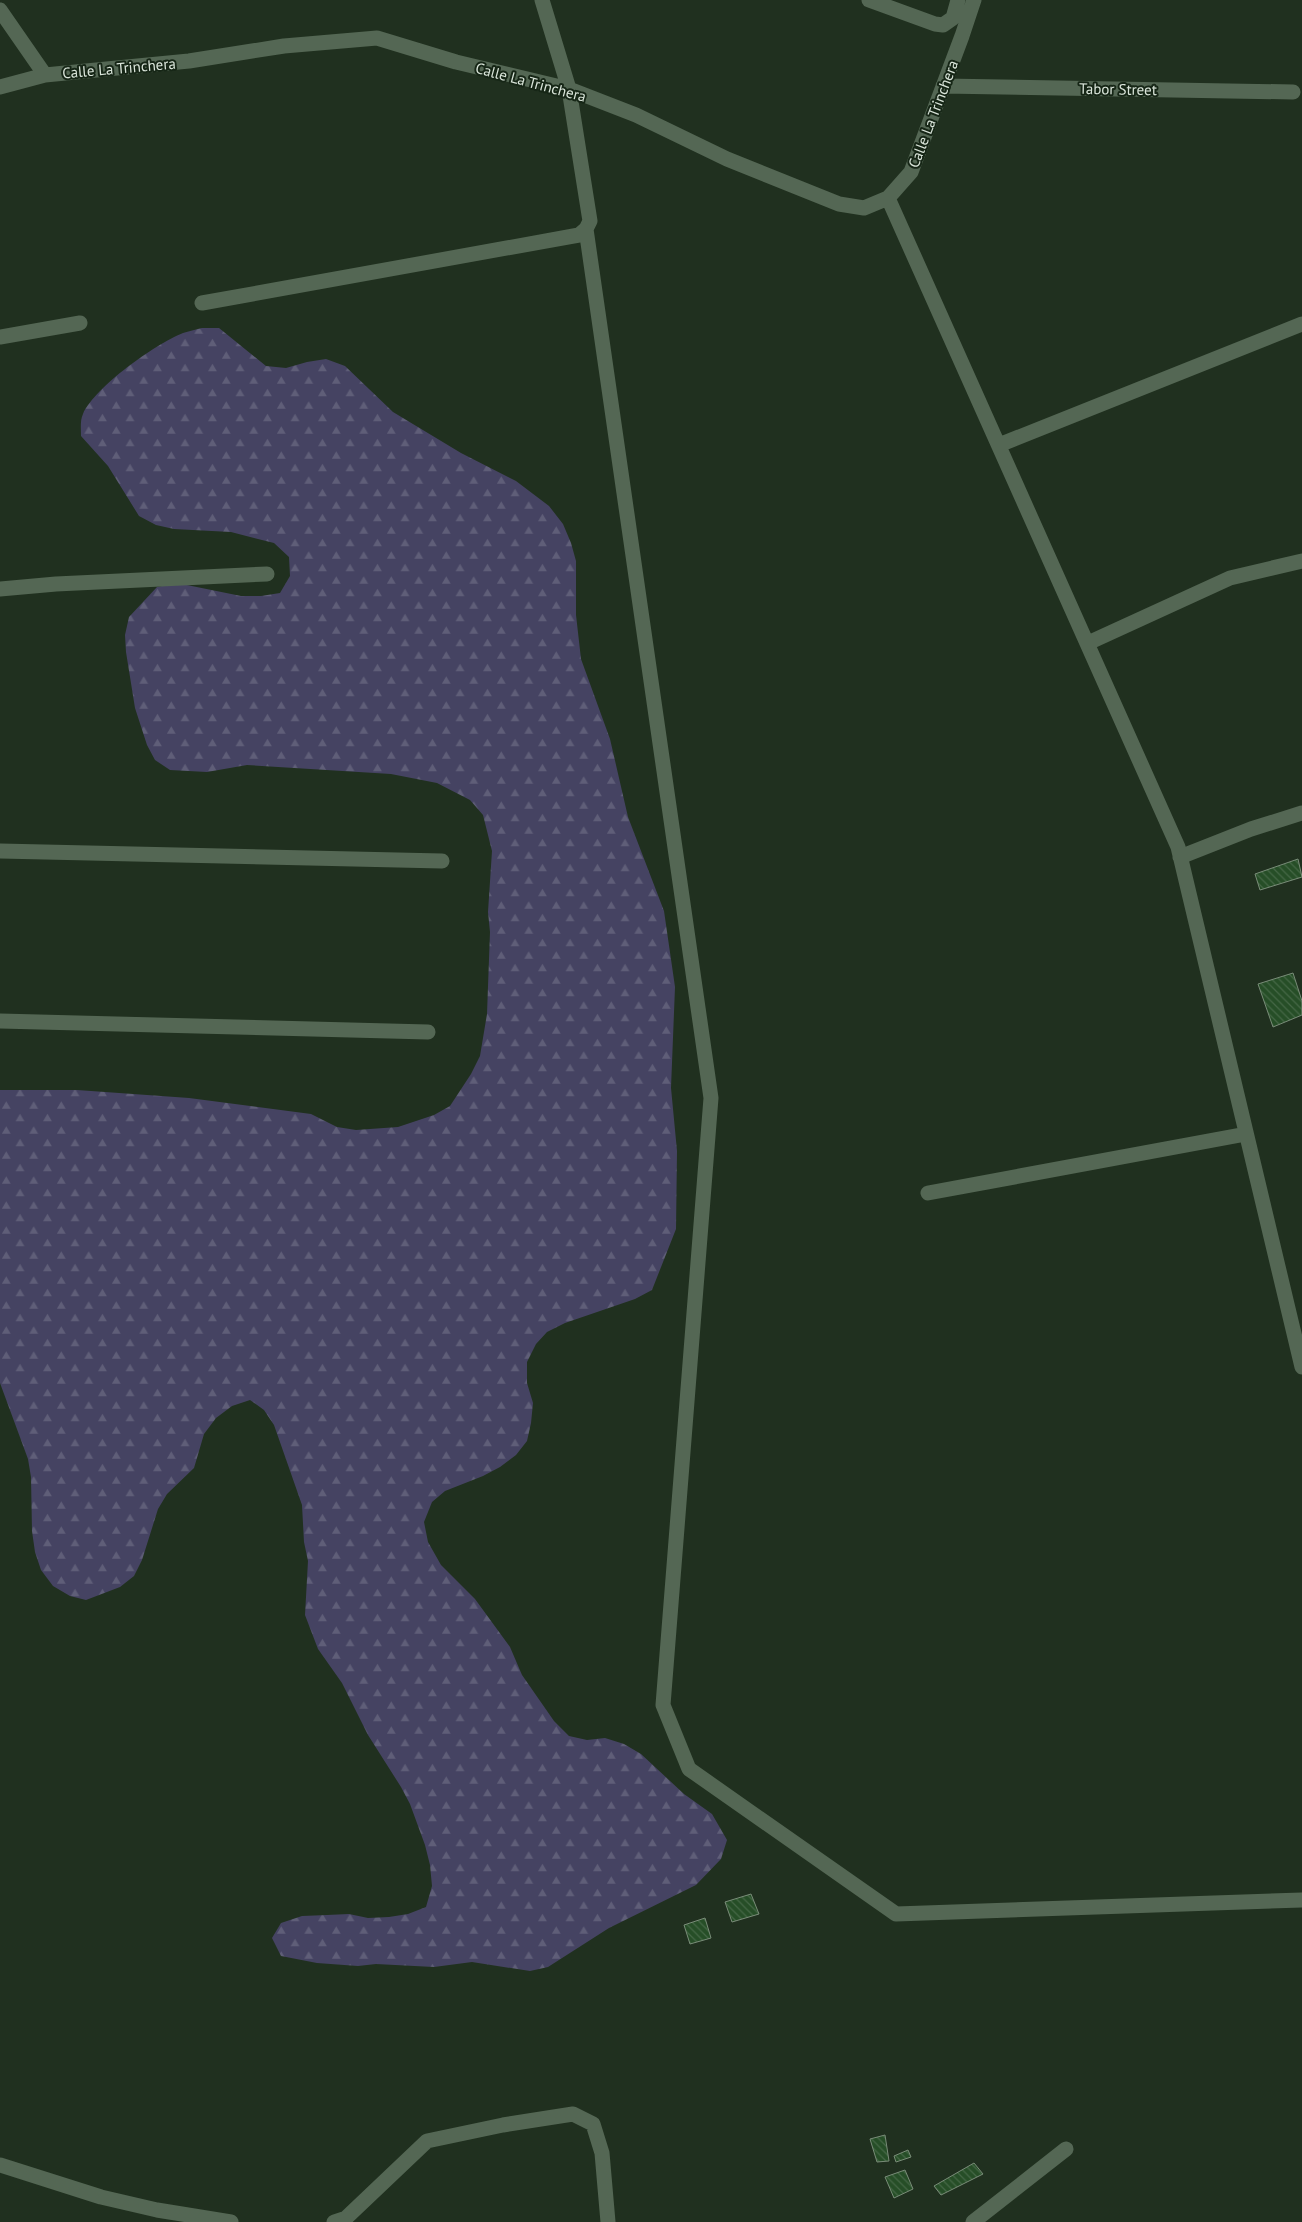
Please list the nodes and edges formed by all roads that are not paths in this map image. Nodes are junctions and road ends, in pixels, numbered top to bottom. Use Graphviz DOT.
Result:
graph roads {
  1 [pos="542,0"];
  2 [pos="869,0"];
  3 [pos="958,0"];
  4 [pos="974,0"];
  5 [pos="0,10"];
  6 [pos="45,75"];
  7 [pos="943,86"];
  8 [pos="0,87"];
  9 [pos="569,89"];
  10 [pos="1293,92"];
  11 [pos="888,198"];
  12 [pos="586,229"];
  13 [pos="202,303"];
  14 [pos="80,323"];
  15 [pos="1302,324"];
  16 [pos="0,337"];
  17 [pos="999,445"];
  18 [pos="1302,561"];
  19 [pos="267,574"];
  20 [pos="0,589"];
  21 [pos="1088,643"];
  22 [pos="1302,812"];
  23 [pos="0,851"];
  24 [pos="1180,857"];
  25 [pos="442,861"];
  26 [pos="0,1021"];
  27 [pos="428,1032"];
  28 [pos="1246,1134"];
  29 [pos="928,1193"];
  30 [pos="1302,1367"];
  31 [pos="1302,1900"];
  32 [pos="1066,2149"];
  33 [pos="0,2165"];
  34 [pos="231,2222"];
  35 [pos="334,2222"];
  36 [pos="608,2222"];
  37 [pos="973,2222"];
  1 -- 9 [label="street"];
  2 -- 3 [label="street"];
  4 -- 7 [label="street, Calle La Trinchera"];
  5 -- 6 [label="street"];
  6 -- 8 [label="street, Calle La Trinchera"];
  6 -- 9 [label="street, Calle La Trinchera"];
  7 -- 10 [label="street, Tabor Street"];
  7 -- 11 [label="street, Calle La Trinchera"];
  9 -- 11 [label="street, Calle La Trinchera"];
  9 -- 12 [label="street"];
  11 -- 17 [label="street"];
  12 -- 13 [label="street"];
  12 -- 31 [label="street"];
  14 -- 16 [label="street"];
  15 -- 17 [label="street"];
  17 -- 21 [label="street"];
  18 -- 21 [label="street"];
  19 -- 20 [label="street"];
  21 -- 24 [label="street"];
  22 -- 24 [label="street"];
  23 -- 25 [label="street"];
  24 -- 28 [label="street"];
  26 -- 27 [label="street"];
  28 -- 29 [label="street"];
  28 -- 30 [label="street"];
  32 -- 37 [label="street"];
  33 -- 34 [label="street"];
  35 -- 36 [label="street"];
}
